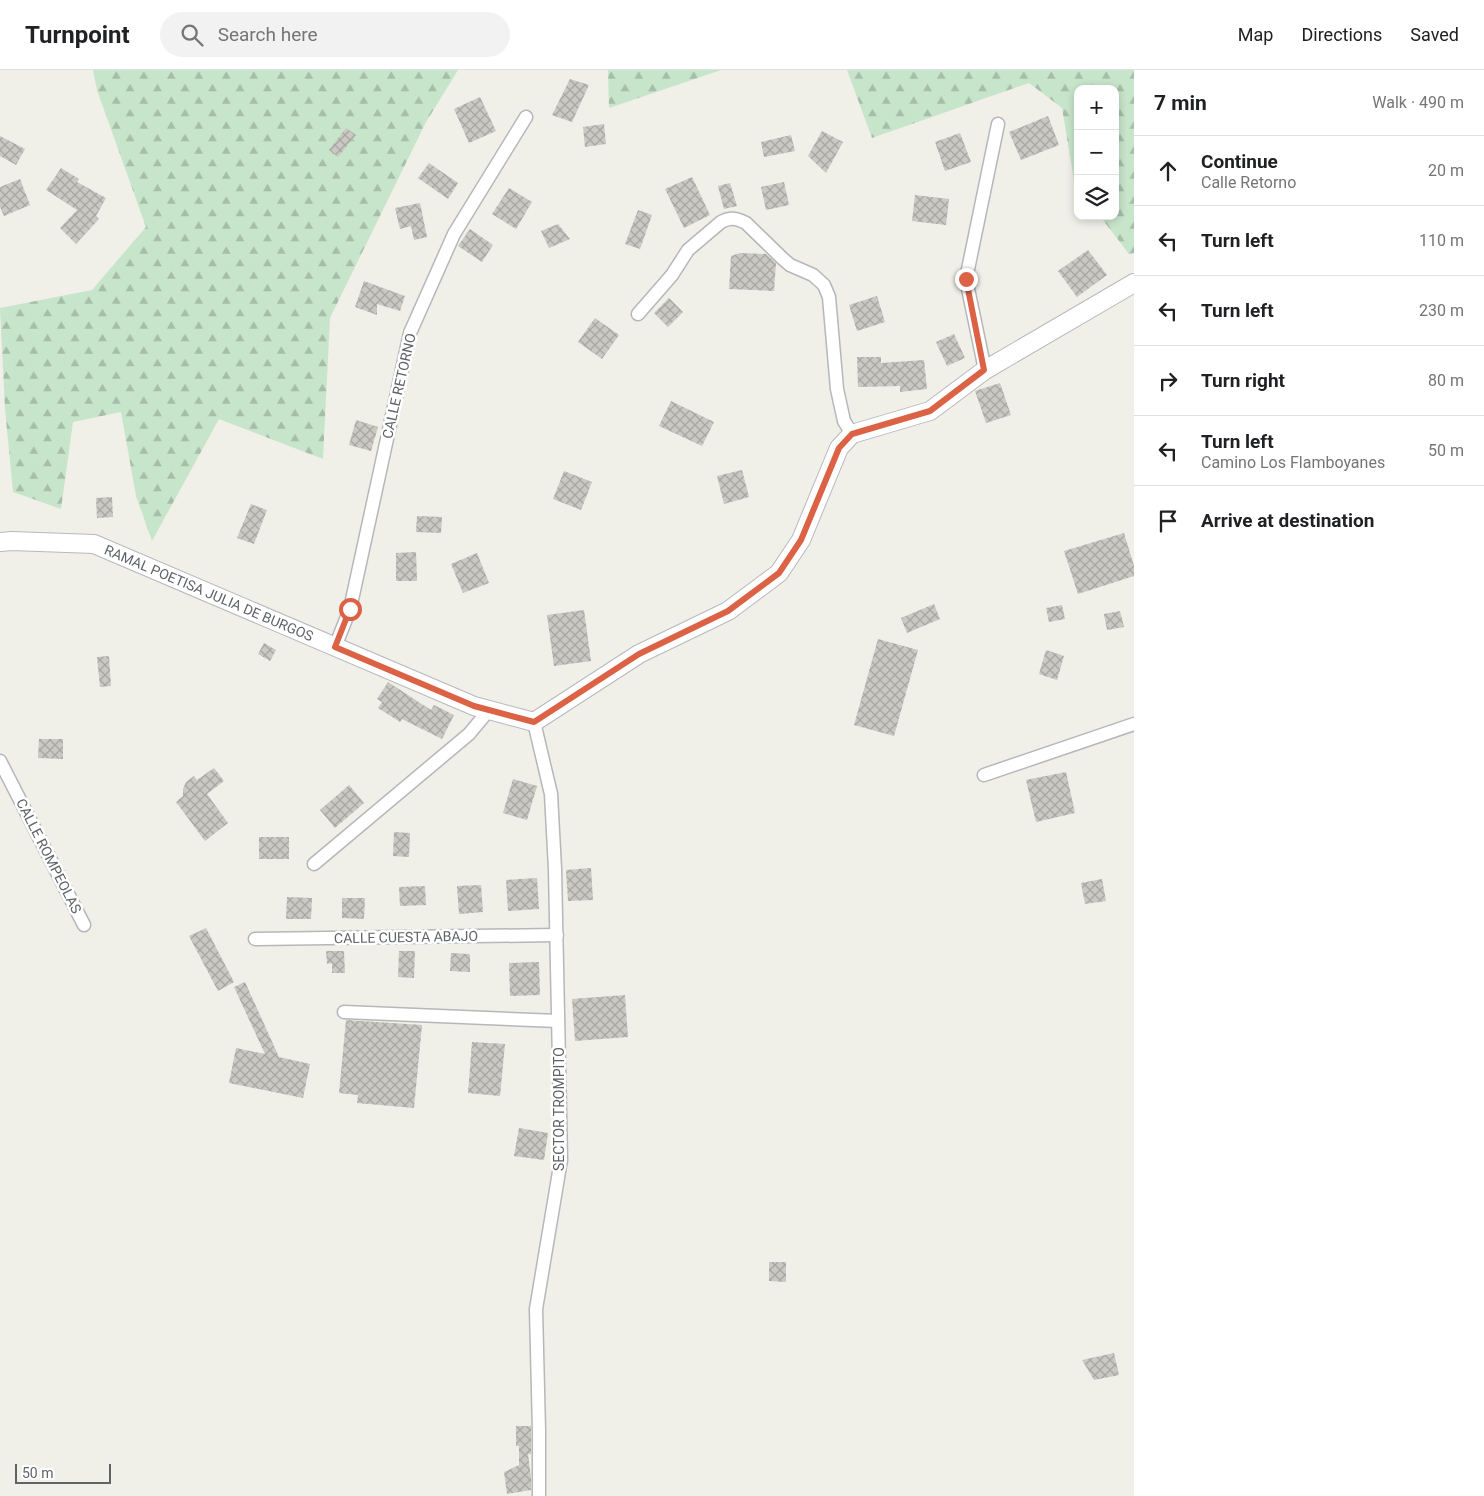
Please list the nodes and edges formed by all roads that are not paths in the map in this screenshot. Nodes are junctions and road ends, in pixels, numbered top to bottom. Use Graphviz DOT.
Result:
graph roads {
  1 [pos="526,117"];
  2 [pos="998,124"];
  3 [pos="1134,283"];
  4 [pos="638,314"];
  5 [pos="984,370"];
  6 [pos="852,434"];
  7 [pos="0,542"];
  8 [pos="335,647"];
  9 [pos="489,710"];
  10 [pos="534,722"];
  11 [pos="1134,724"];
  12 [pos="0,761"];
  13 [pos="984,775"];
  14 [pos="314,864"];
  15 [pos="84,924"];
  16 [pos="557,935"];
  17 [pos="255,939"];
  18 [pos="344,1012"];
  19 [pos="558,1022"];
  20 [pos="539,1496"];
  1 -- 8 [label="street, CALLE RETORNO"];
  2 -- 5 [label="street"];
  3 -- 5 [label="street"];
  4 -- 6 [label="street"];
  5 -- 6 [label="street"];
  6 -- 10 [label="street"];
  7 -- 8 [label="street, RAMAL POETISA JULIA DE BURGOS"];
  8 -- 9 [label="street, RAMAL POETISA JULIA DE BURGOS"];
  9 -- 10 [label="street, RAMAL POETISA JULIA DE BURGOS"];
  9 -- 14 [label="street"];
  10 -- 16 [label="street, SECTOR TROMPITO"];
  11 -- 13 [label="street"];
  12 -- 15 [label="street, CALLE ROMPEOLAS"];
  16 -- 17 [label="street, CALLE CUESTA ABAJO"];
  16 -- 19 [label="street, SECTOR TROMPITO"];
  18 -- 19 [label="street"];
  19 -- 20 [label="street, SECTOR TROMPITO"];
}
